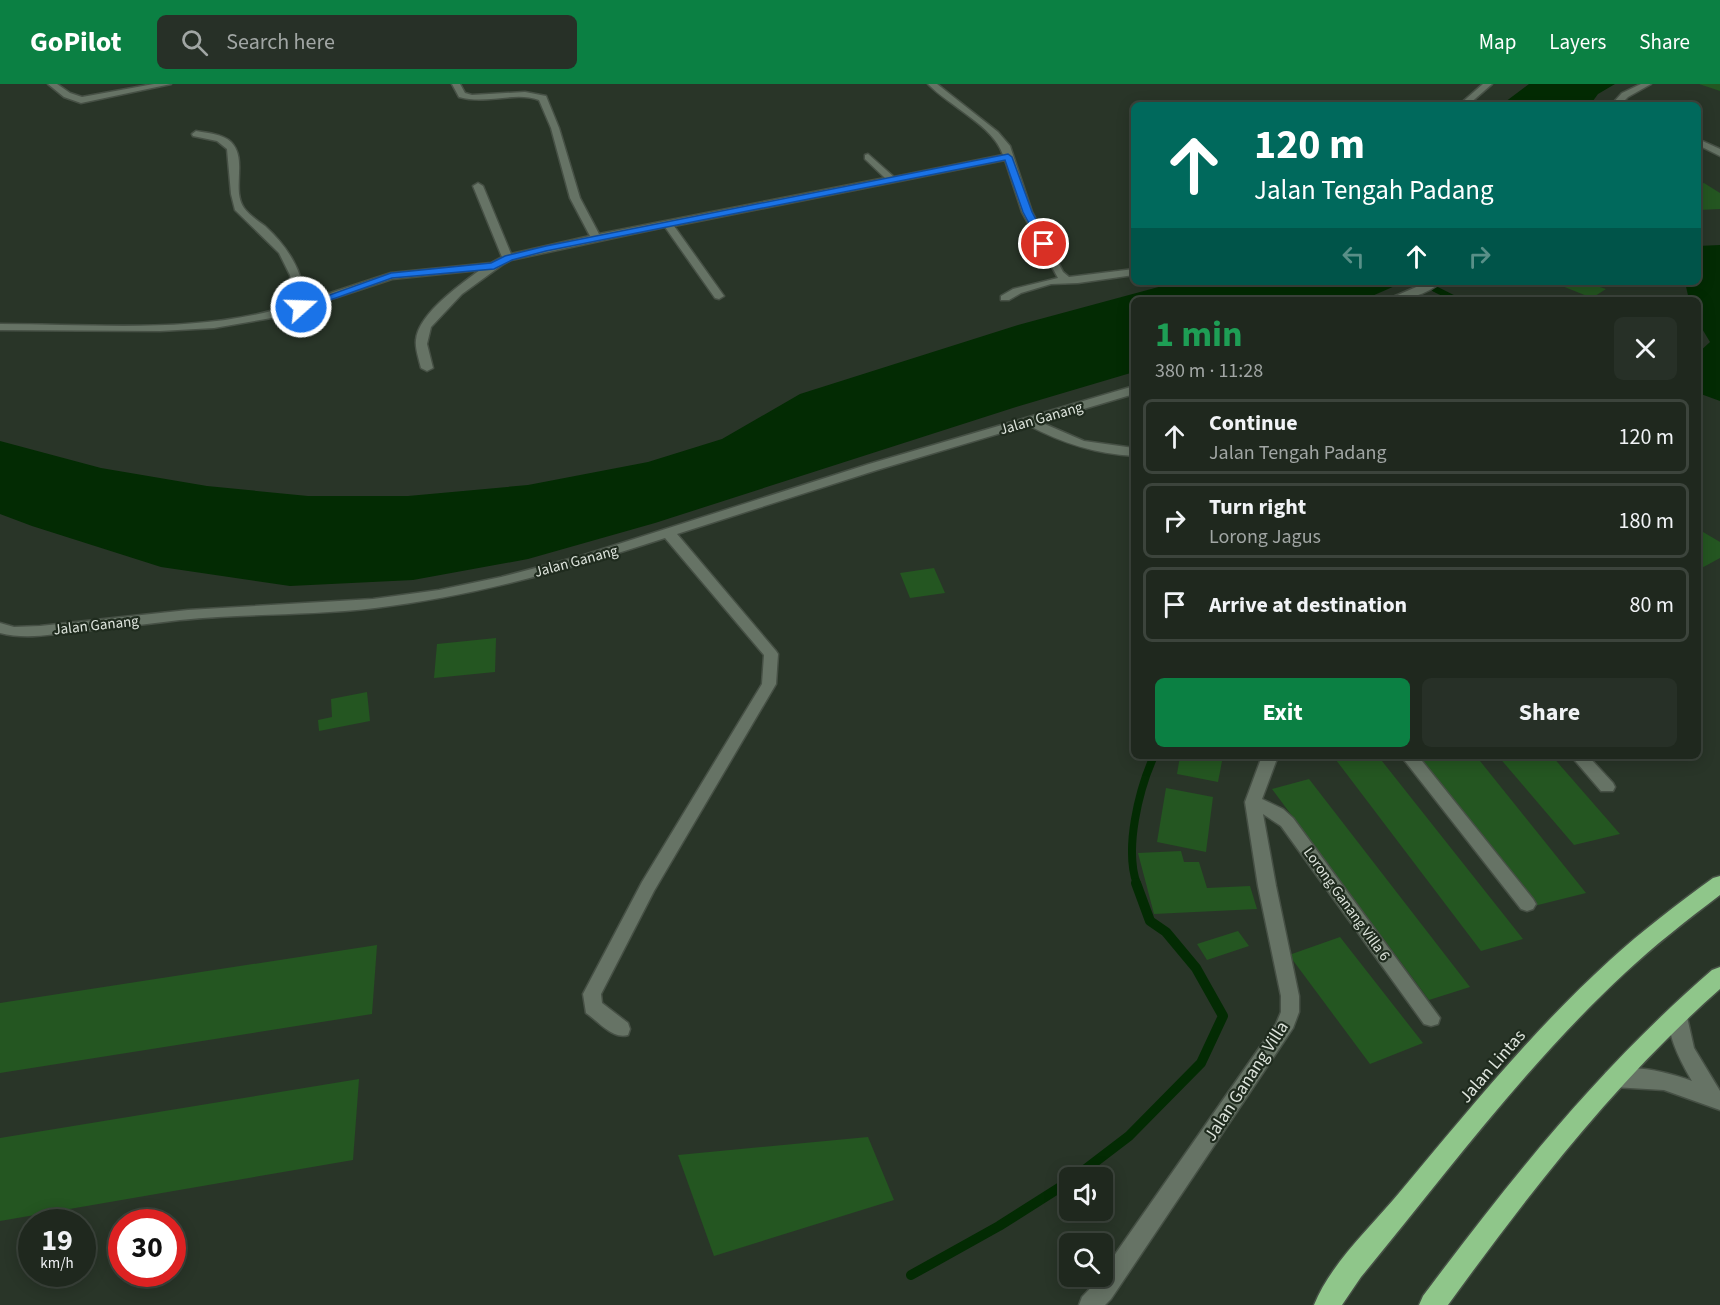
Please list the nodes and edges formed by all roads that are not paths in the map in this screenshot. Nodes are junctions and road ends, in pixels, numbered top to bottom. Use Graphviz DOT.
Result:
graph roads {
  1 [pos="52,84"];
  2 [pos="167,84"];
  3 [pos="456,84"];
  4 [pos="933,84"];
  5 [pos="1488,84"];
  6 [pos="1647,84"];
  7 [pos="1467,102"];
  8 [pos="1618,102"];
  9 [pos="196,134"];
  10 [pos="1701,144"];
  11 [pos="1720,153"];
  12 [pos="868,157"];
  13 [pos="1008,157"];
  14 [pos="892,180"];
  15 [pos="478,186"];
  16 [pos="669,224"];
  17 [pos="596,238"];
  18 [pos="508,258"];
  19 [pos="494,266"];
  20 [pos="1131,272"];
  21 [pos="1065,279"];
  22 [pos="1431,285"];
  23 [pos="719,296"];
  24 [pos="1399,297"];
  25 [pos="1005,298"];
  26 [pos="301,307"];
  27 [pos="0,327"];
  28 [pos="427,368"];
  29 [pos="1131,391"];
  30 [pos="1029,421"];
  31 [pos="1131,452"];
  32 [pos="669,534"];
  33 [pos="0,628"];
  34 [pos="1269,759"];
  35 [pos="1411,759"];
  36 [pos="1582,759"];
  37 [pos="1607,787"];
  38 [pos="1253,802"];
  39 [pos="1720,884"];
  40 [pos="1527,904"];
  41 [pos="1720,976"];
  42 [pos="1678,1014"];
  43 [pos="1431,1018"];
  44 [pos="621,1029"];
  45 [pos="1613,1078"];
  46 [pos="1717,1099"];
  47 [pos="1090,1305"];
  48 [pos="1327,1305"];
  49 [pos="1432,1305"];
  1 -- 2 [label="street"];
  3 -- 17 [label="street"];
  4 -- 13 [label="street"];
  5 -- 7 [label="street"];
  6 -- 8 [label="street"];
  9 -- 26 [label="street"];
  10 -- 11 [label="street"];
  12 -- 14 [label="street"];
  13 -- 14 [label="street"];
  13 -- 21 [label="street"];
  14 -- 16 [label="street"];
  15 -- 18 [label="street"];
  16 -- 17 [label="street"];
  16 -- 23 [label="street"];
  17 -- 18 [label="street"];
  18 -- 19 [label="street"];
  19 -- 26 [label="street"];
  19 -- 28 [label="street"];
  20 -- 21 [label="street"];
  21 -- 25 [label="street"];
  22 -- 24 [label="street"];
  26 -- 27 [label="street"];
  29 -- 30 [label="street, Jalan Ganang"];
  30 -- 31 [label="street"];
  30 -- 32 [label="street, Jalan Ganang"];
  32 -- 33 [label="street, Jalan Ganang"];
  32 -- 44 [label="street"];
  34 -- 38 [label="street, Jalan Ganang Villa"];
  35 -- 40 [label="street"];
  36 -- 37 [label="street"];
  38 -- 43 [label="street, Lorong Ganang Villa 6"];
  38 -- 47 [label="street, Jalan Ganang Villa"];
  39 -- 48 [label="highway, Jalan Lintas"];
  41 -- 42 [label="highway"];
  42 -- 45 [label="highway"];
  42 -- 46 [label="street"];
  45 -- 46 [label="street"];
  45 -- 49 [label="highway"];
}
